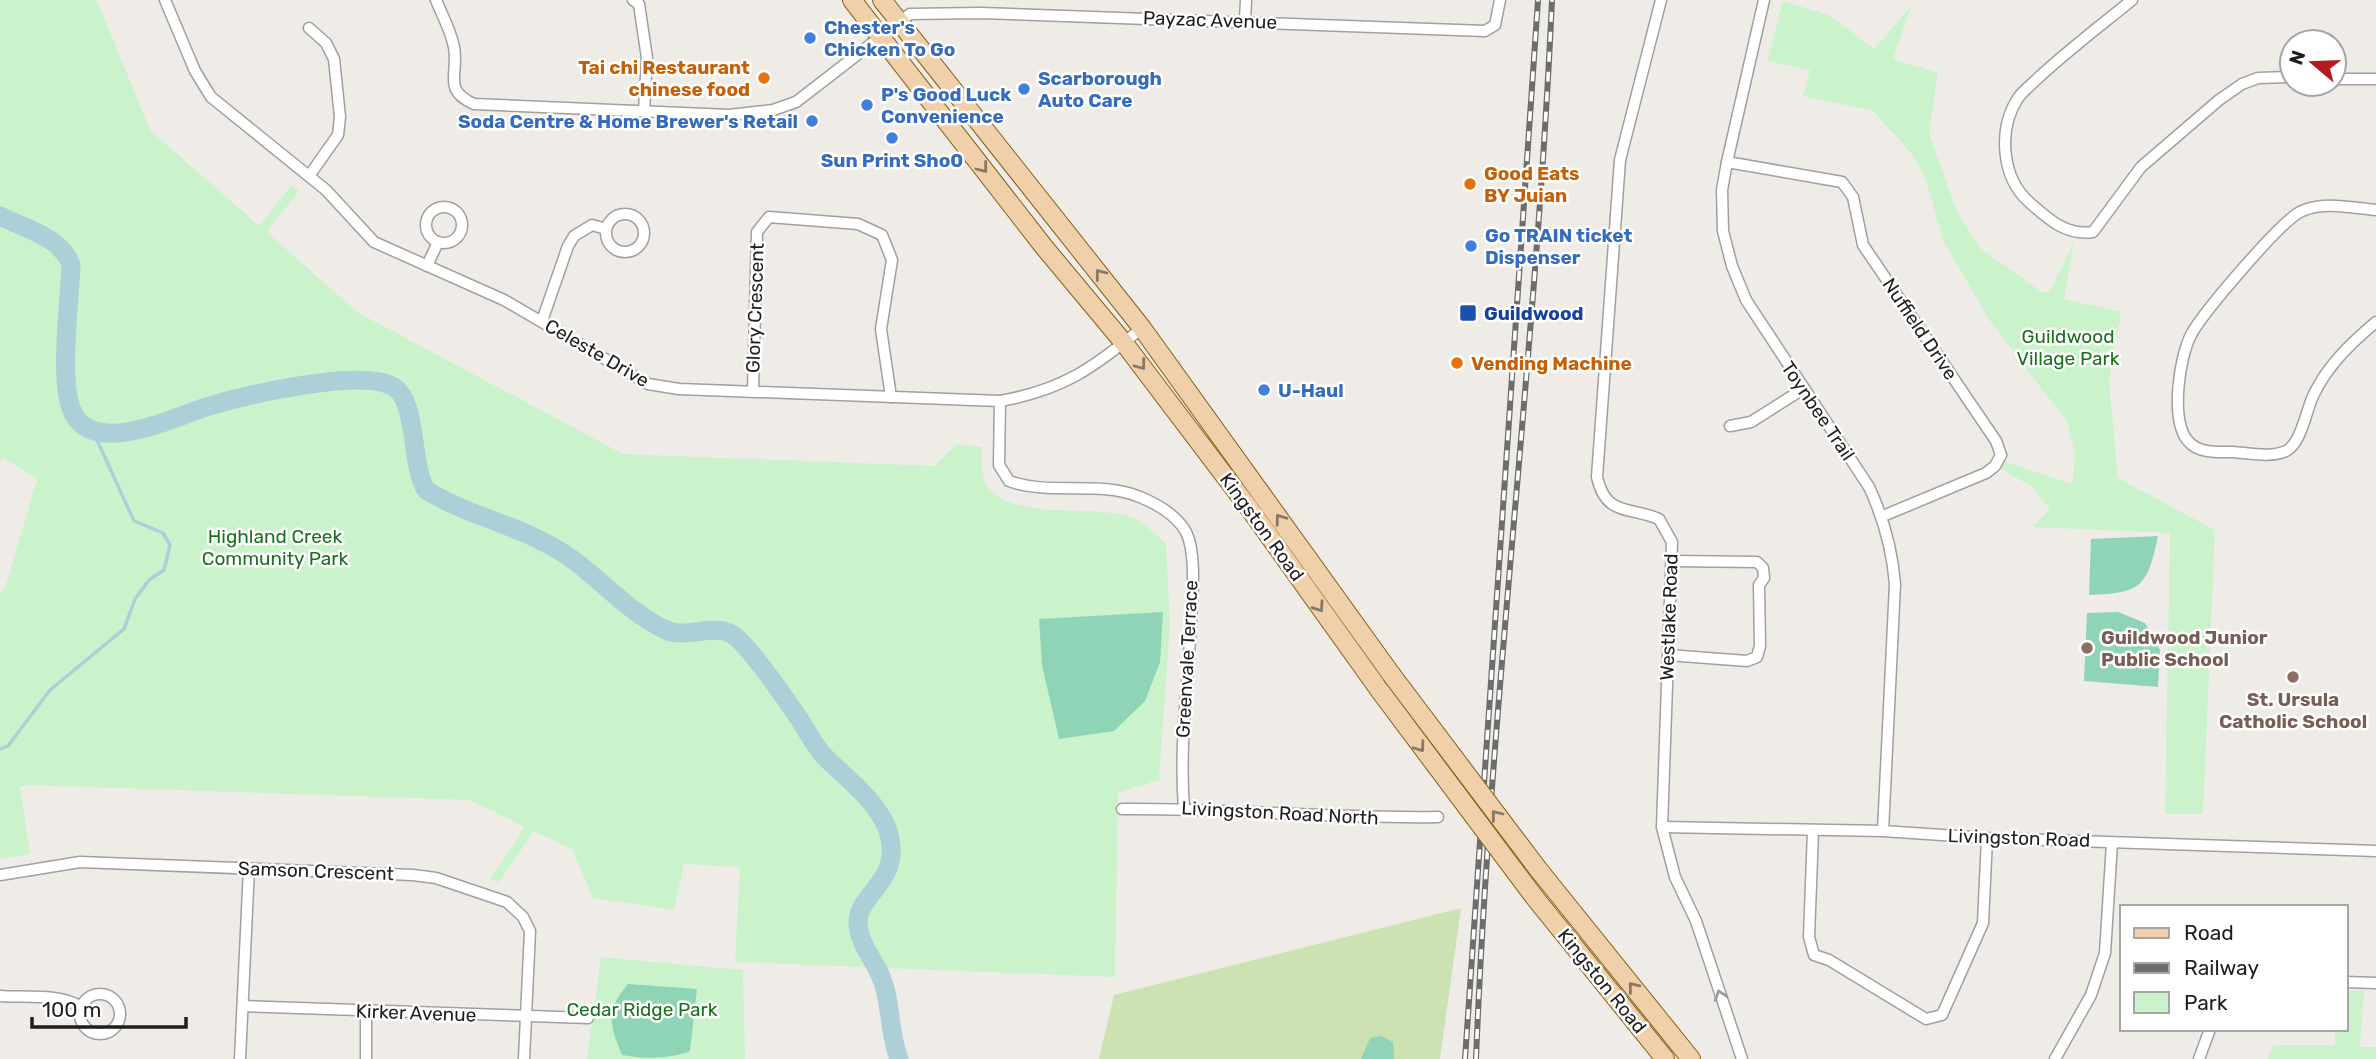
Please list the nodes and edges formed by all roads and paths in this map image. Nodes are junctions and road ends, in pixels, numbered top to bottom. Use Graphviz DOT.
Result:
graph roads {
  1 [pos="165,0"];
  2 [pos="436,0"];
  3 [pos="633,0"];
  4 [pos="852,0"];
  5 [pos="882,0"];
  6 [pos="981,0"];
  7 [pos="1246,0"];
  8 [pos="1500,0"];
  9 [pos="1661,0"];
  10 [pos="1765,0"];
  11 [pos="2132,0"];
  12 [pos="981,13"];
  13 [pos="898,21"];
  14 [pos="1245,21"];
  15 [pos="309,28"];
  16 [pos="880,37"];
  17 [pos="2278,76"];
  18 [pos="2348,79"];
  19 [pos="2376,79"];
  20 [pos="644,111"];
  21 [pos="1727,162"];
  22 [pos="309,176"];
  23 [pos="2376,210"];
  24 [pos="606,229"];
  25 [pos="438,242"];
  26 [pos="428,266"];
  27 [pos="542,321"];
  28 [pos="2376,323"];
  29 [pos="1142,328"];
  30 [pos="1124,343"];
  31 [pos="1803,389"];
  32 [pos="753,391"];
  33 [pos="891,397"];
  34 [pos="1000,401"];
  35 [pos="1730,426"];
  36 [pos="1883,516"];
  37 [pos="1672,561"];
  38 [pos="1668,654"];
  39 [pos="1122,808"];
  40 [pos="1184,808"];
  41 [pos="1438,817"];
  42 [pos="1662,827"];
  43 [pos="1813,831"];
  44 [pos="1882,831"];
  45 [pos="1987,838"];
  46 [pos="2112,843"];
  47 [pos="2376,851"];
  48 [pos="249,868"];
  49 [pos="0,875"];
  50 [pos="2348,982"];
  51 [pos="2376,983"];
  52 [pos="0,996"];
  53 [pos="243,1006"];
  54 [pos="81,1007"];
  55 [pos="366,1011"];
  56 [pos="527,1016"];
  57 [pos="588,1018"];
  58 [pos="2209,1031"];
  59 [pos="240,1059"];
  60 [pos="366,1059"];
  61 [pos="524,1059"];
  62 [pos="1665,1059"];
  63 [pos="1691,1059"];
  64 [pos="1742,1059"];
  65 [pos="2056,1059"];
  66 [pos="2199,1059"];
  1 -- 22 [label="street, Celeste Drive"];
  2 -- 20 [label="street"];
  3 -- 20 [label="street"];
  4 -- 16 [label="main road, Kingston Road"];
  5 -- 13 [label="main road, Kingston Road"];
  6 -- 12 [label="street"];
  7 -- 14 [label="street"];
  8 -- 14 [label="street, Payzac Avenue"];
  9 -- 37 [label="street, Westlake Road"];
  10 -- 21 [label="street, Toynbee Trail"];
  11 -- 17 [label="street"];
  12 -- 13 [label="street, Payzac Avenue"];
  12 -- 14 [label="street, Payzac Avenue"];
  13 -- 16 [label="street"];
  29 -- 13 [label="main road, Kingston Road, one-way"];
  15 -- 22 [label="street"];
  16 -- 20 [label="street"];
  16 -- 30 [label="main road, Kingston Road, one-way"];
  18 -- 19 [label="street"];
  21 -- 31 [label="street, Toynbee Trail"];
  21 -- 36 [label="street, Nuffield Drive"];
  22 -- 26 [label="street, Celeste Drive"];
  23 -- 28 [label="street"];
  24 -- 27 [label="street"];
  25 -- 26 [label="street"];
  26 -- 27 [label="street, Celeste Drive"];
  27 -- 32 [label="street, Celeste Drive"];
  29 -- 30 [label="street, Celeste Drive"];
  63 -- 29 [label="main road, Kingston Road, one-way, bridge"];
  30 -- 34 [label="street, Celeste Drive"];
  30 -- 62 [label="main road, Kingston Road, one-way, bridge"];
  31 -- 35 [label="street"];
  31 -- 36 [label="street, Toynbee Trail"];
  32 -- 33 [label="street, Celeste Drive"];
  32 -- 33 [label="street, Glory Crescent"];
  33 -- 34 [label="street, Celeste Drive"];
  34 -- 40 [label="street, Greenvale Terrace"];
  36 -- 44 [label="street, Toynbee Trail"];
  37 -- 38 [label="street, Westlake Road"];
  37 -- 38 [label="street"];
  38 -- 42 [label="street, Westlake Road"];
  39 -- 40 [label="street, Livingston Road North"];
  40 -- 41 [label="street, Livingston Road North"];
  42 -- 43 [label="street, Livingston Road"];
  64 -- 42 [label="street, Westlake Road, one-way"];
  43 -- 44 [label="street, Livingston Road"];
  43 -- 45 [label="street"];
  44 -- 45 [label="street, Livingston Road"];
  45 -- 46 [label="street, Livingston Road"];
  46 -- 47 [label="street, Livingston Road"];
  46 -- 65 [label="street"];
  48 -- 49 [label="street, Samson Crescent"];
  48 -- 53 [label="street"];
  48 -- 56 [label="street, Samson Crescent"];
  50 -- 51 [label="street"];
  52 -- 54 [label="street"];
  53 -- 55 [label="street, Kirker Avenue"];
  53 -- 59 [label="street"];
  55 -- 56 [label="street, Kirker Avenue"];
  55 -- 60 [label="street"];
  56 -- 57 [label="street, Kirker Avenue"];
  56 -- 61 [label="street, Samson Crescent"];
  58 -- 66 [label="street"];
}
